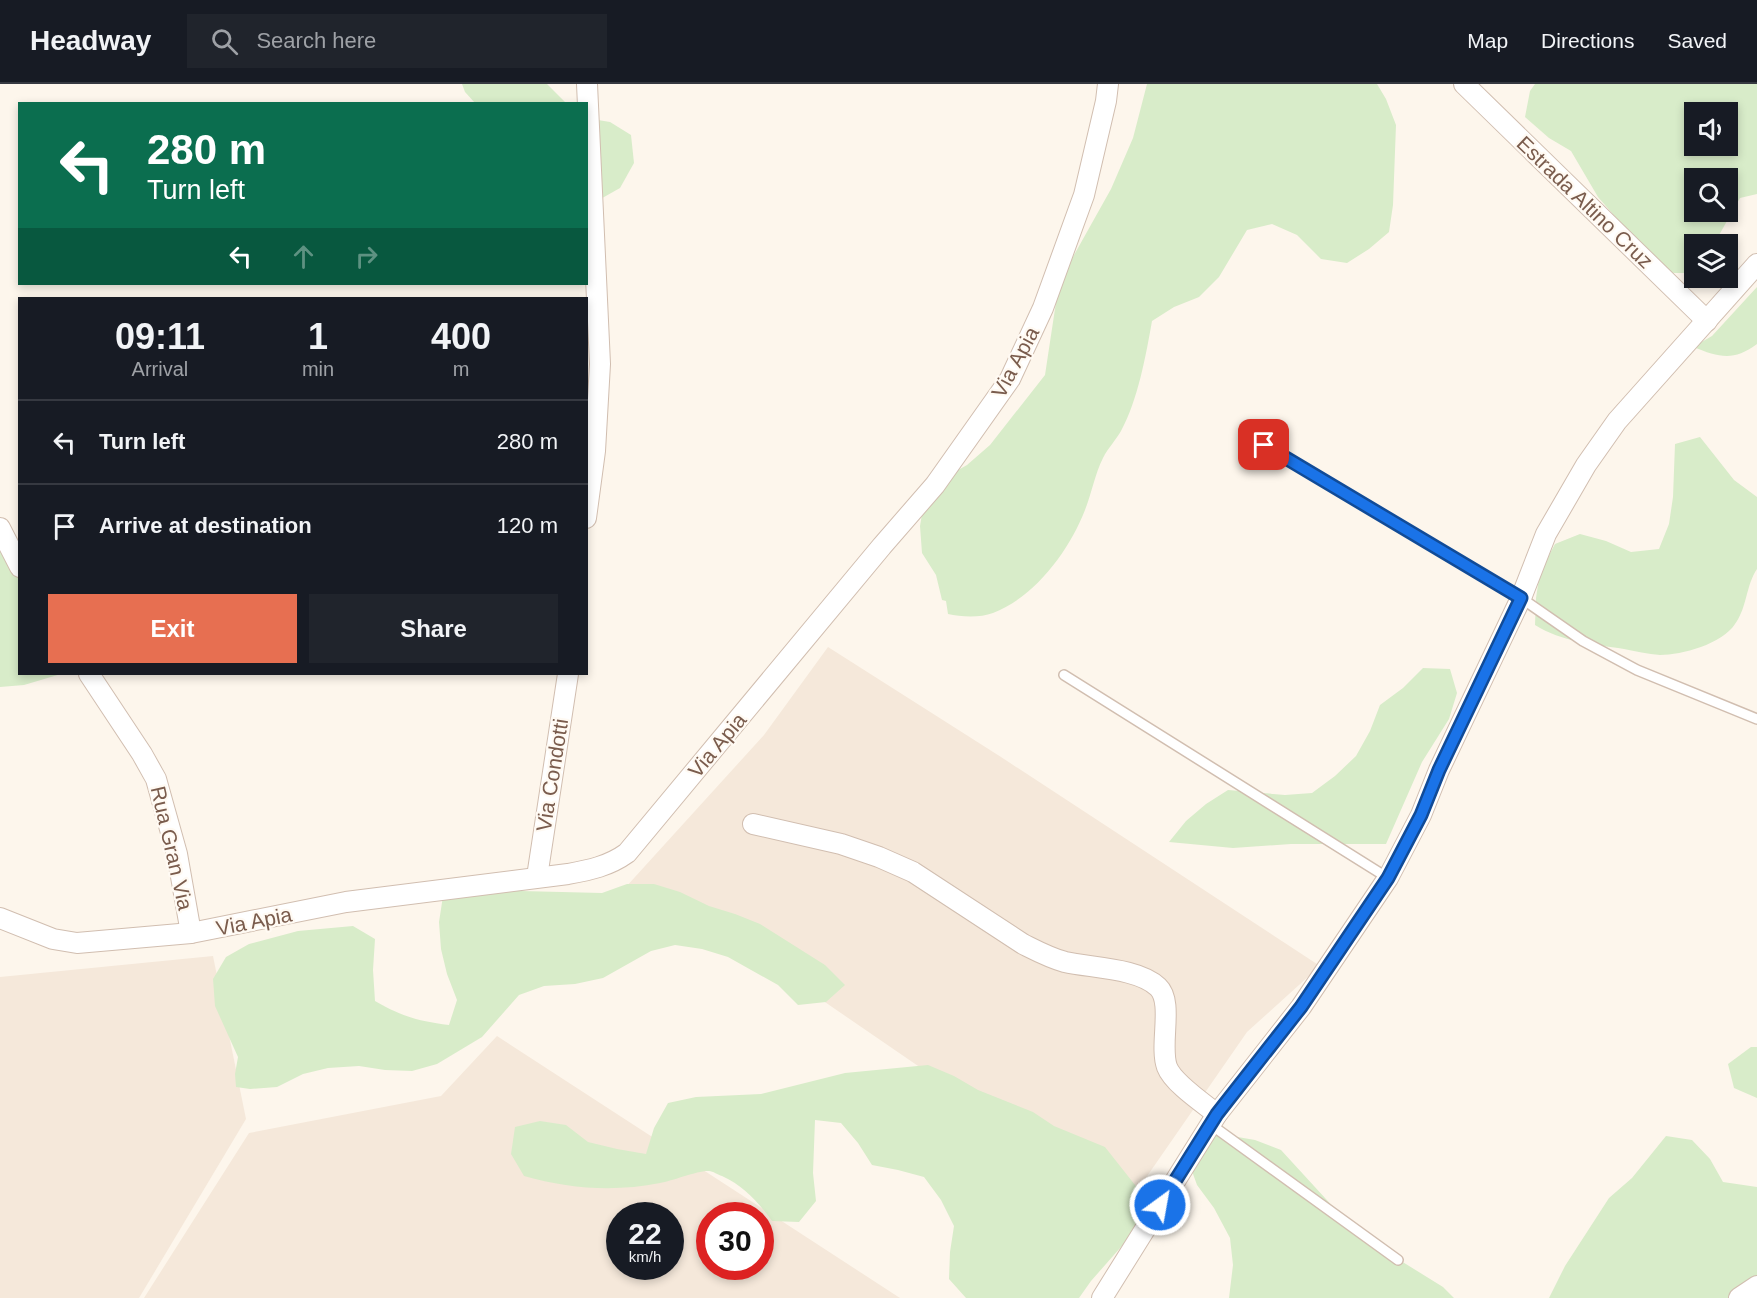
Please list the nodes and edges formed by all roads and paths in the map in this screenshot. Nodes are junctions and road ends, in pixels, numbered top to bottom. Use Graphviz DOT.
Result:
graph roads {
  1 [pos="587,84"];
  2 [pos="1108,84"];
  3 [pos="1464,84"];
  4 [pos="588,102"];
  5 [pos="588,106"];
  6 [pos="1757,264"];
  7 [pos="1707,321"];
  8 [pos="1264,445"];
  9 [pos="588,503"];
  10 [pos="0,528"];
  11 [pos="18,563"];
  12 [pos="1521,598"];
  13 [pos="90,675"];
  14 [pos="568,675"];
  15 [pos="1064,675"];
  16 [pos="1757,719"];
  17 [pos="753,824"];
  18 [pos="537,877"];
  19 [pos="1388,878"];
  20 [pos="0,918"];
  21 [pos="191,933"];
  22 [pos="1214,1119"];
  23 [pos="1398,1260"];
  24 [pos="1757,1286"];
  25 [pos="1102,1298"];
  26 [pos="1739,1298"];
  1 -- 4 [label="street"];
  2 -- 18 [label="street, Via Apia"];
  3 -- 7 [label="street, Estrada Altino Cruz"];
  5 -- 9 [label="street"];
  6 -- 7 [label="street"];
  7 -- 12 [label="street"];
  8 -- 12 [label="lane"];
  10 -- 11 [label="street"];
  12 -- 16 [label="lane"];
  12 -- 19 [label="street"];
  13 -- 21 [label="street, Rua Gran Via"];
  14 -- 18 [label="street, Via Condotti"];
  15 -- 19 [label="lane"];
  17 -- 22 [label="street"];
  18 -- 21 [label="street, Via Apia"];
  19 -- 22 [label="street"];
  20 -- 21 [label="street, Via Apia"];
  22 -- 23 [label="lane"];
  22 -- 25 [label="street"];
  24 -- 26 [label="street"];
}
